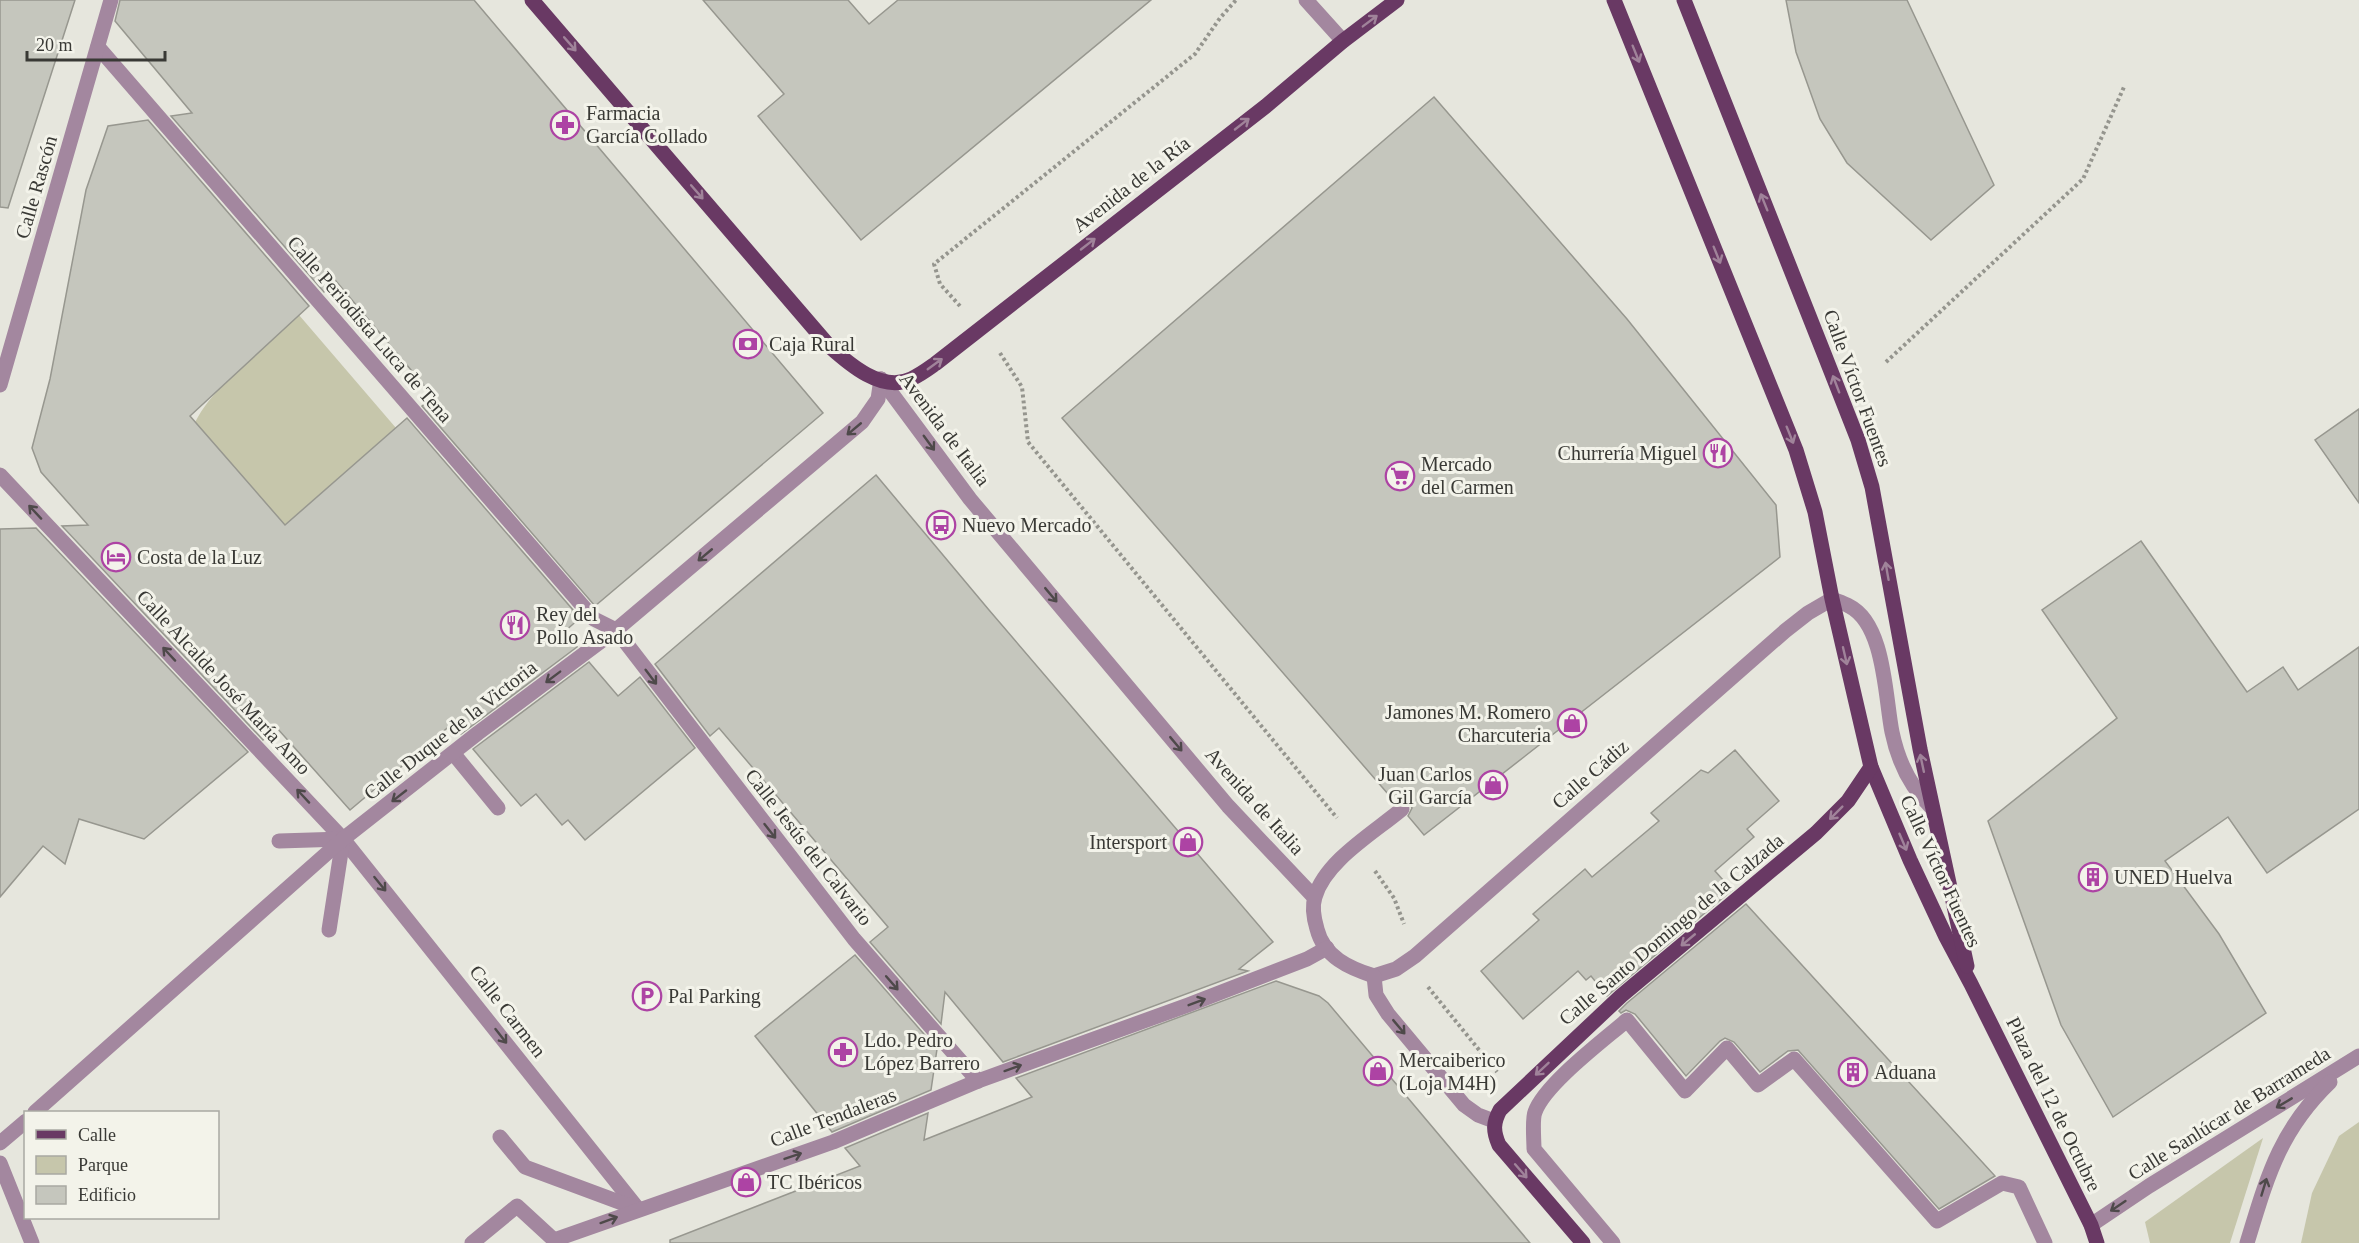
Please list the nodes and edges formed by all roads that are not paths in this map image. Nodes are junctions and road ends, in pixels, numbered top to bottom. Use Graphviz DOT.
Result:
graph roads {
  1 [pos="111,0"];
  2 [pos="532,0"];
  3 [pos="1306,0"];
  4 [pos="1397,0"];
  5 [pos="1614,0"];
  6 [pos="1684,0"];
  7 [pos="1343,41"];
  8 [pos="98,47"];
  9 [pos="881,379"];
  10 [pos="0,386"];
  11 [pos="0,475"];
  12 [pos="1832,600"];
  13 [pos="616,630"];
  14 [pos="453,753"];
  15 [pos="1871,767"];
  16 [pos="498,808"];
  17 [pos="1932,808"];
  18 [pos="1402,809"];
  19 [pos="343,839"];
  20 [pos="279,841"];
  21 [pos="1314,897"];
  22 [pos="328,930"];
  23 [pos="1327,948"];
  24 [pos="1374,976"];
  25 [pos="1971,984"];
  26 [pos="2355,1059"];
  27 [pos="978,1081"];
  28 [pos="37,1111"];
  29 [pos="1494,1121"];
  30 [pos="24,1123"];
  31 [pos="500,1137"];
  32 [pos="0,1143"];
  33 [pos="0,1163"];
  34 [pos="638,1209"];
  35 [pos="2091,1225"];
  36 [pos="554,1241"];
  37 [pos="32,1243"];
  38 [pos="472,1243"];
  39 [pos="1583,1243"];
  40 [pos="1613,1243"];
  41 [pos="2045,1243"];
  42 [pos="2097,1243"];
  43 [pos="2247,1243"];
  1 -- 8 [label="street, Calle Rascón"];
  2 -- 9 [label="main road, Avenida de Italia, one-way"];
  3 -- 7 [label="street"];
  7 -- 4 [label="main road, Avenida de la Ría, one-way"];
  5 -- 12 [label="main road, Calle Víctor Fuentes, one-way"];
  17 -- 6 [label="main road, Calle Víctor Fuentes, one-way"];
  9 -- 7 [label="main road, Avenida de la Ría, one-way"];
  8 -- 10 [label="street, Calle Rascón"];
  8 -- 13 [label="street, Calle Periodista Luca de Tena"];
  9 -- 13 [label="street, Calle Duque de la Victoria, one-way"];
  9 -- 21 [label="street, Avenida de Italia, one-way"];
  19 -- 11 [label="street, Calle Alcalde José María Amo, one-way"];
  12 -- 15 [label="main road, Calle Víctor Fuentes, one-way"];
  12 -- 17 [label="street, Calle Víctor Fuentes"];
  12 -- 24 [label="street, Calle Cádiz"];
  13 -- 14 [label="street, Calle Duque de la Victoria, one-way"];
  13 -- 27 [label="street, Calle Jesús del Calvario, one-way"];
  14 -- 16 [label="street"];
  14 -- 19 [label="street, Calle Duque de la Victoria, one-way"];
  15 -- 25 [label="main road, Calle Víctor Fuentes, one-way"];
  15 -- 29 [label="main road, Calle Santo Domingo de la Calzada, one-way"];
  17 -- 25 [label="main road, Calle Víctor Fuentes"];
  18 -- 21 [label="street"];
  19 -- 20 [label="street"];
  19 -- 22 [label="street"];
  19 -- 28 [label="street, Calle Duque de la Victoria"];
  19 -- 34 [label="street, Calle Carmen, one-way"];
  21 -- 23 [label="street"];
  23 -- 24 [label="street"];
  27 -- 23 [label="street, Calle Tendaleras, one-way"];
  24 -- 29 [label="street, one-way"];
  25 -- 35 [label="main road, Plaza del 12 de Octubre"];
  26 -- 35 [label="street, Calle Sanlúcar de Barrameda, one-way"];
  43 -- 26 [label="street, one-way"];
  34 -- 27 [label="street, Calle Tendaleras, one-way"];
  29 -- 39 [label="main road, one-way"];
  30 -- 32 [label="street"];
  31 -- 34 [label="street"];
  33 -- 37 [label="street"];
  36 -- 34 [label="street, Calle Tendaleras, one-way"];
  35 -- 42 [label="main road, Plaza del 12 de Octubre"];
  36 -- 38 [label="street"];
  40 -- 41 [label="street"];
}
